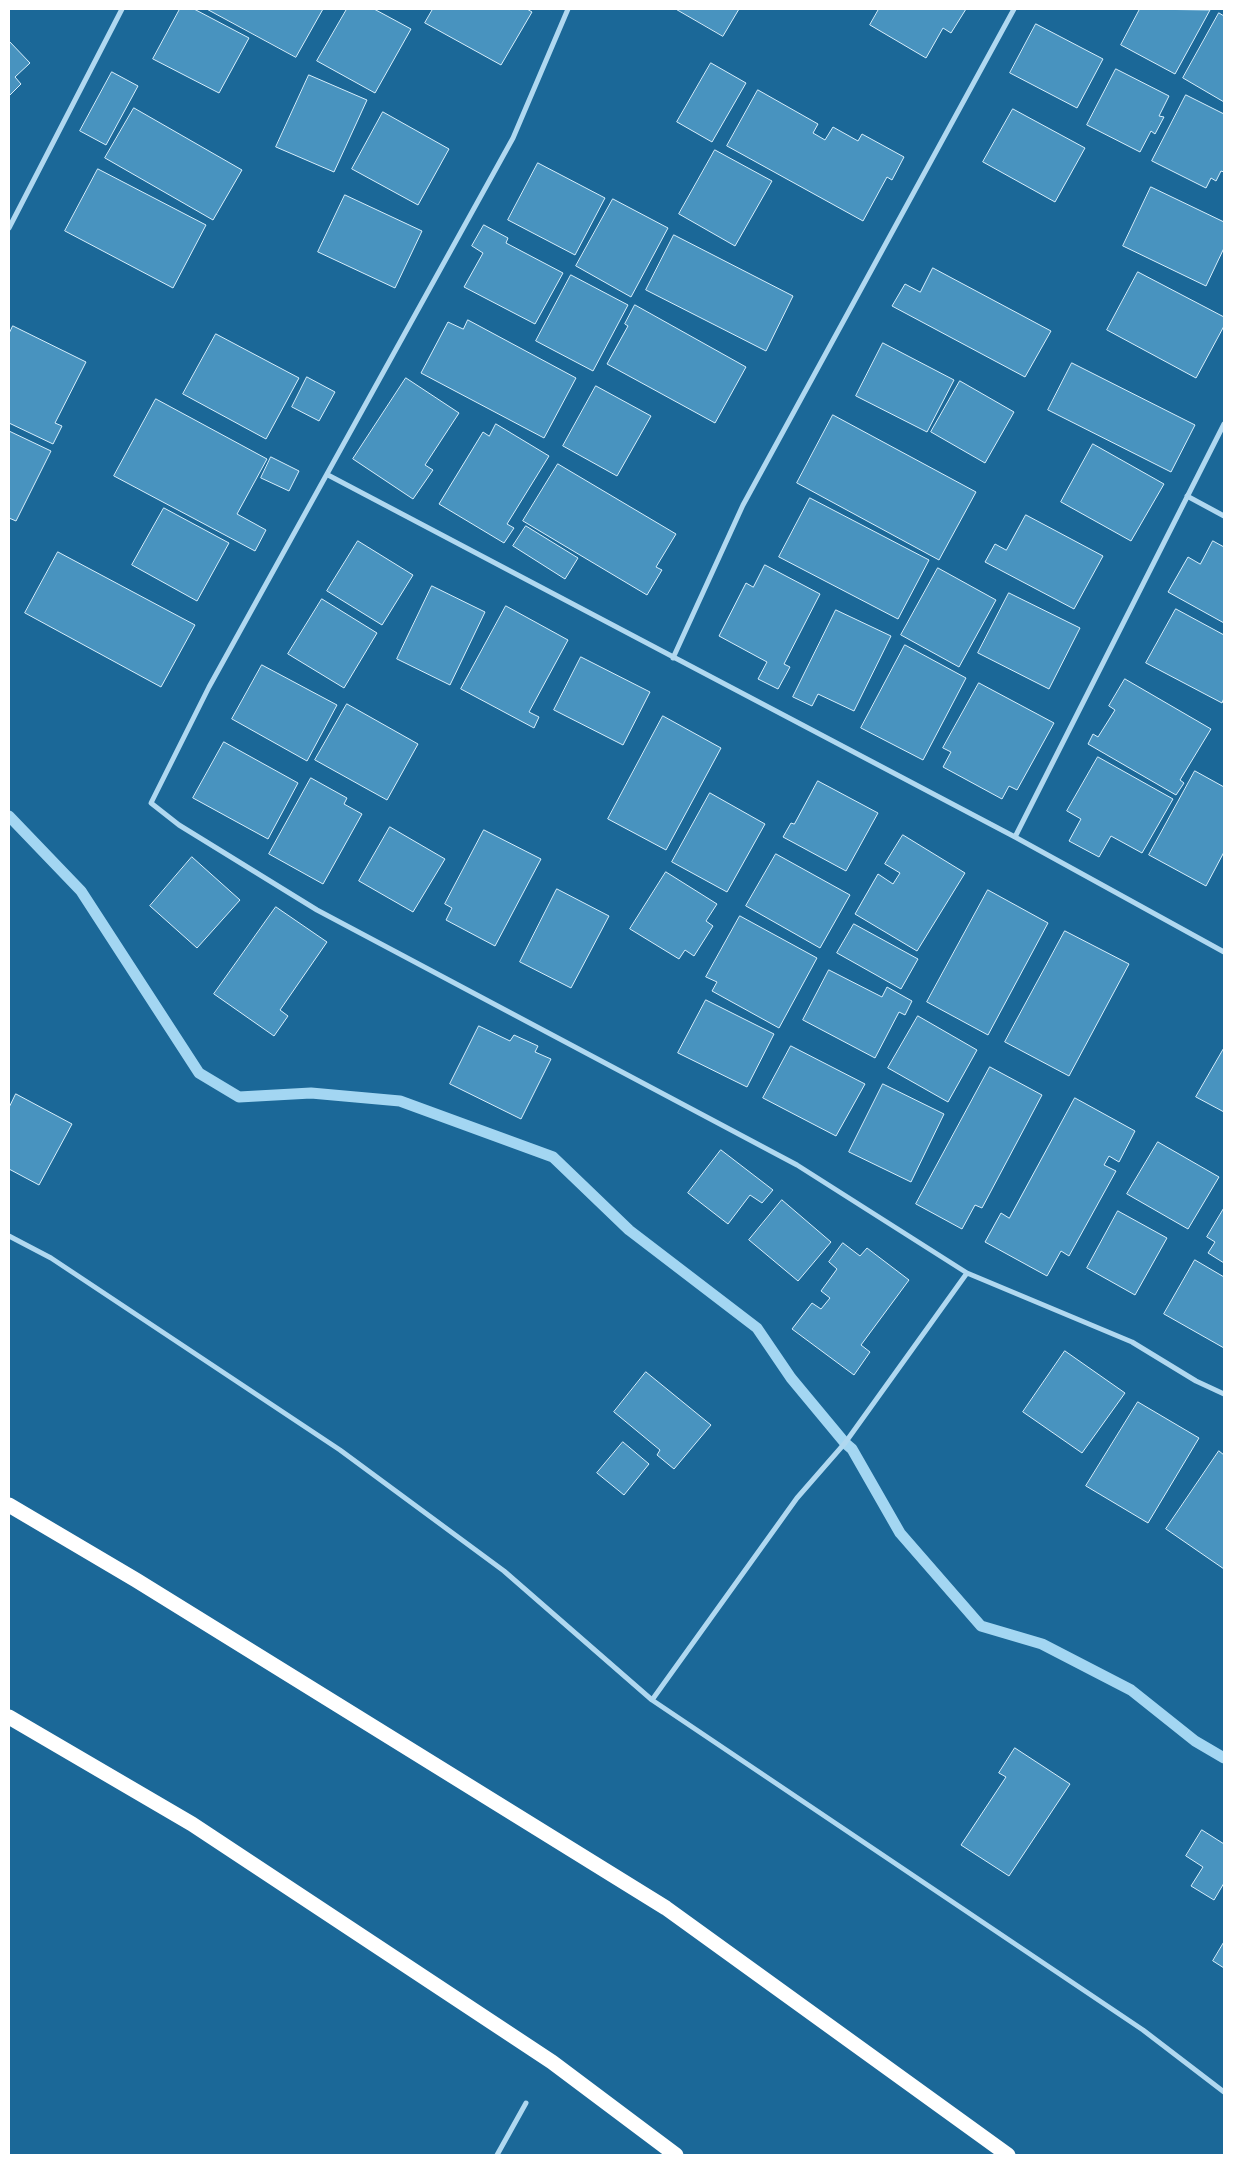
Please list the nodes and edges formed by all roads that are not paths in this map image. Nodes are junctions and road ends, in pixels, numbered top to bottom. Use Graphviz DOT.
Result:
graph roads {
  1 [pos="122,9"];
  2 [pos="568,9"];
  3 [pos="1014,9"];
  4 [pos="9,228"];
  5 [pos="1224,424"];
  6 [pos="328,475"];
  7 [pos="1187,496"];
  8 [pos="1224,516"];
  9 [pos="673,658"];
  10 [pos="1015,838"];
  11 [pos="1224,952"];
  12 [pos="9,1236"];
  13 [pos="967,1273"];
  14 [pos="1224,1394"];
  15 [pos="9,1505"];
  16 [pos="652,1700"];
  17 [pos="9,1717"];
  18 [pos="1224,2092"];
  19 [pos="526,2103"];
  20 [pos="496,2155"];
  21 [pos="676,2155"];
  22 [pos="1008,2155"];
  1 -- 4 [label="street"];
  2 -- 6 [label="street"];
  3 -- 9 [label="street"];
  5 -- 7 [label="street"];
  6 -- 9 [label="street"];
  6 -- 13 [label="street"];
  7 -- 8 [label="street"];
  7 -- 10 [label="street"];
  9 -- 10 [label="street"];
  10 -- 11 [label="street"];
  12 -- 16 [label="street"];
  13 -- 14 [label="street"];
  13 -- 16 [label="street"];
  15 -- 22 [label="highway"];
  16 -- 18 [label="street"];
  17 -- 21 [label="highway"];
  19 -- 20 [label="street"];
}
